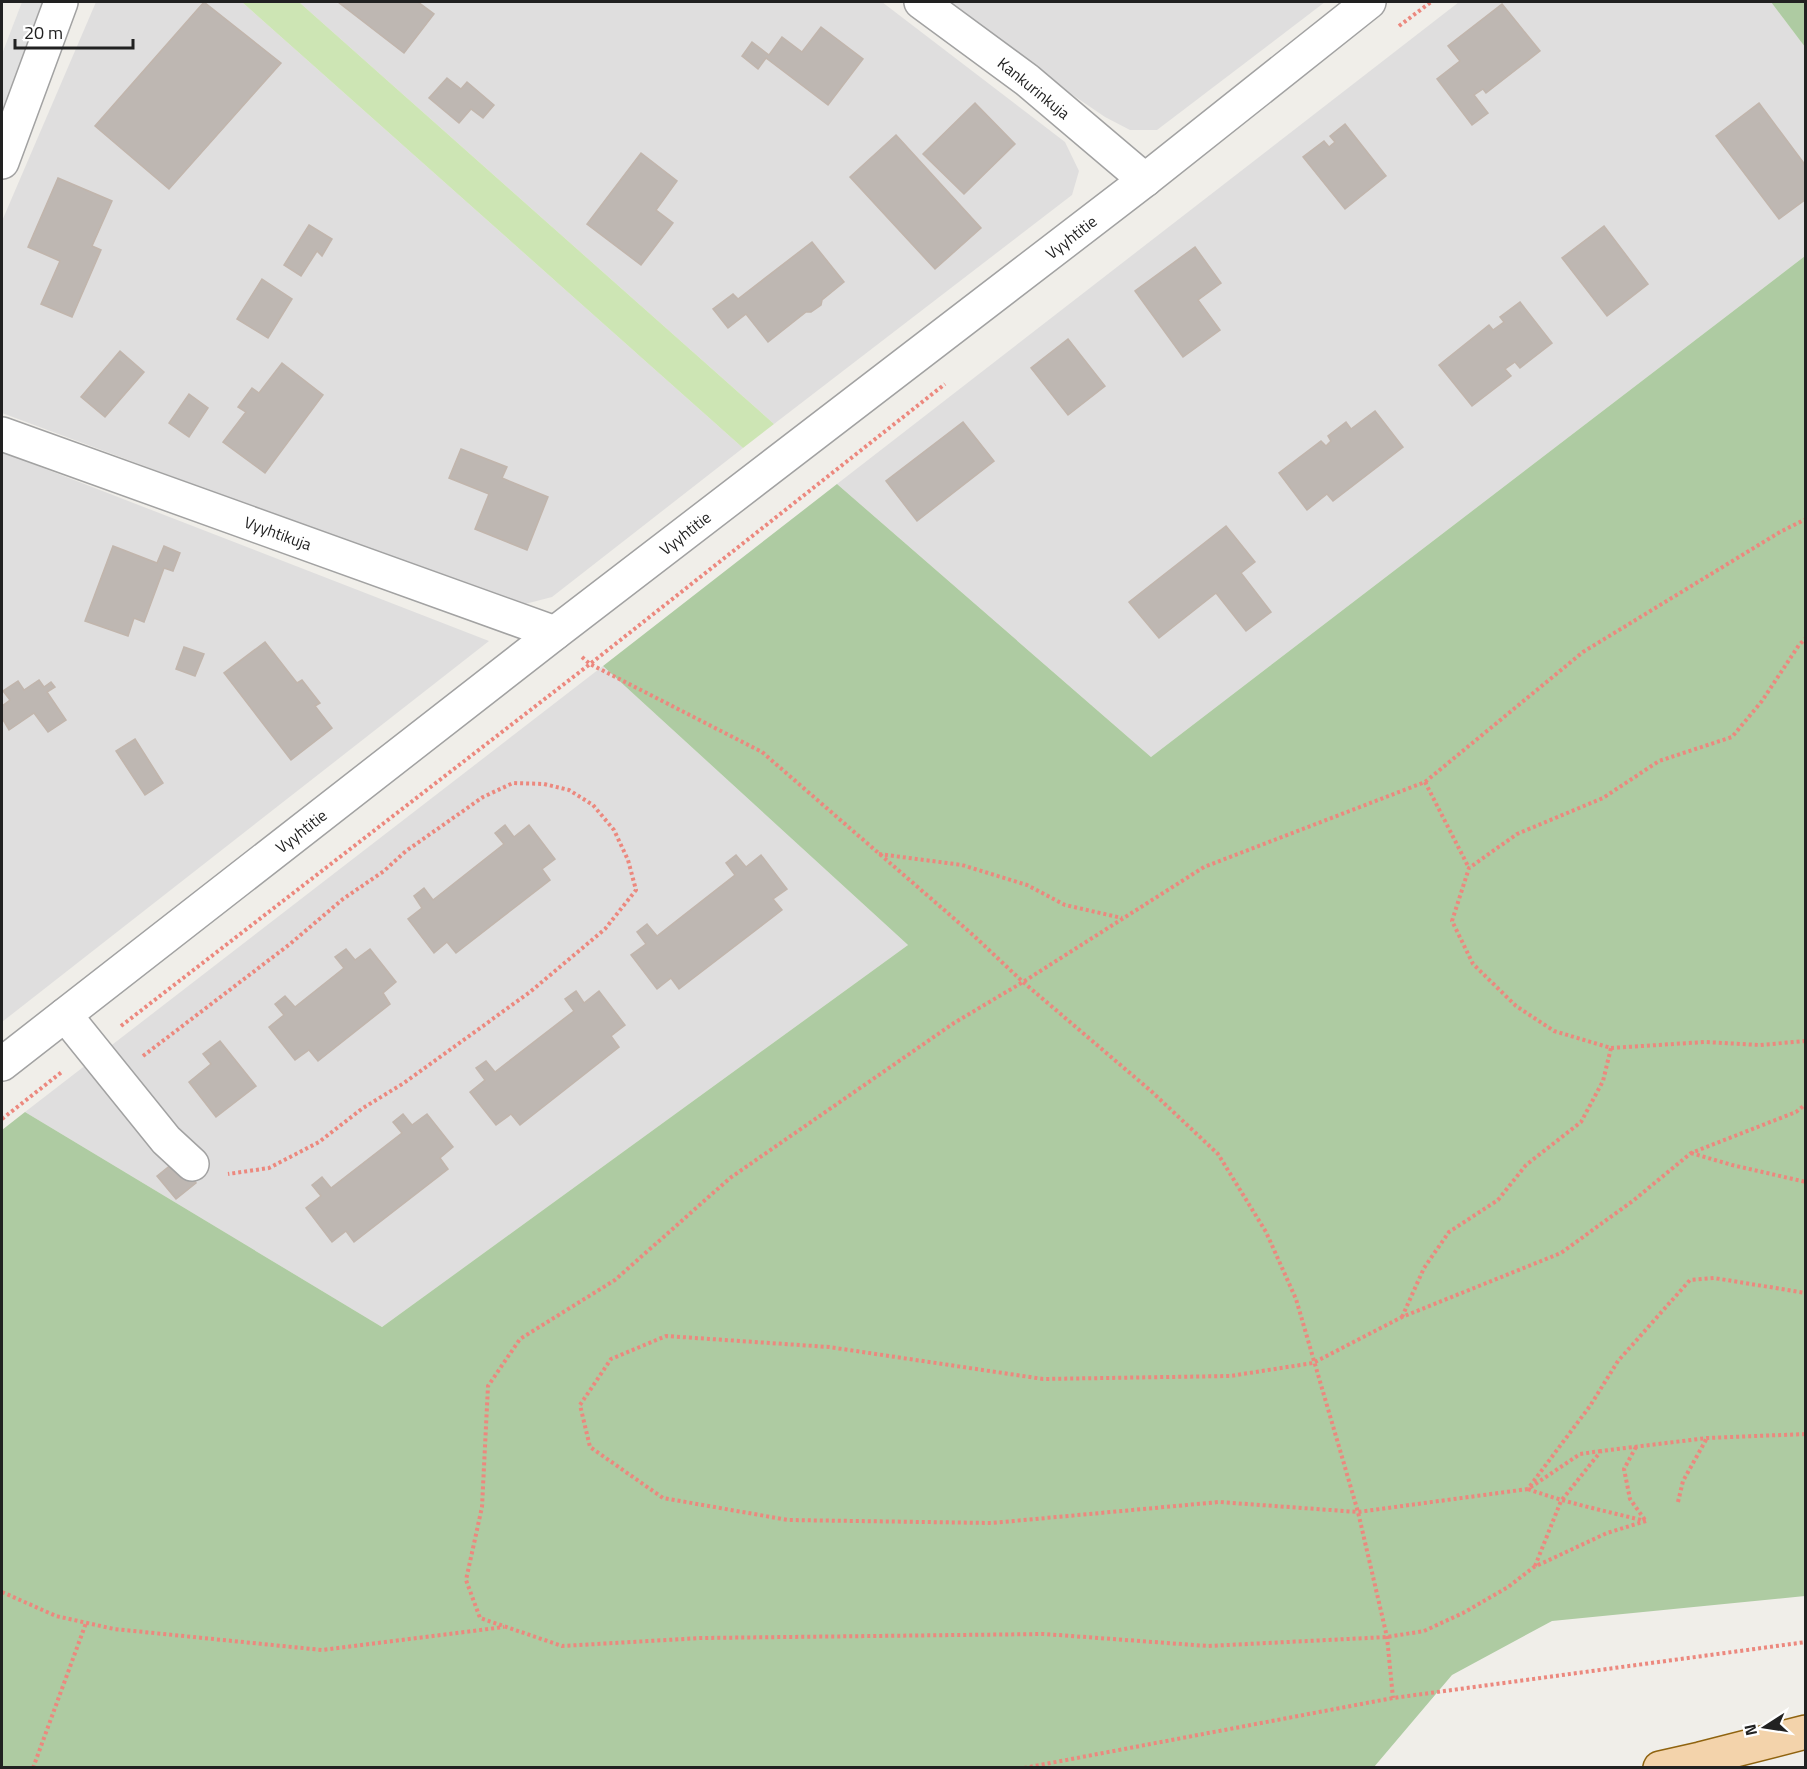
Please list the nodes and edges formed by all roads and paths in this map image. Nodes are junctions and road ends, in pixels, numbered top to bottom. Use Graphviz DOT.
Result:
graph roads {
  1 [pos="62,2"];
  2 [pos="921,2"];
  3 [pos="1369,2"];
  4 [pos="1431,2"];
  5 [pos="1394,30"];
  6 [pos="2,162"];
  7 [pos="1144,180"];
  8 [pos="948,382"];
  9 [pos="2,434"];
  10 [pos="1806,519"];
  11 [pos="555,633"];
  12 [pos="1806,638"];
  13 [pos="590,664"];
  14 [pos="1425,782"];
  15 [pos="879,854"];
  16 [pos="1469,868"];
  17 [pos="1123,918"];
  18 [pos="1023,982"];
  19 [pos="65,1015"];
  20 [pos="1806,1041"];
  21 [pos="93,1048"];
  22 [pos="1611,1048"];
  23 [pos="2,1064"];
  24 [pos="115,1076"];
  25 [pos="1806,1104"];
  26 [pos="2,1119"];
  27 [pos="1691,1152"];
  28 [pos="192,1164"];
  29 [pos="1806,1182"];
  30 [pos="1806,1293"];
  31 [pos="1402,1317"];
  32 [pos="1313,1363"];
  33 [pos="1806,1434"];
  34 [pos="1707,1438"];
  35 [pos="1636,1447"];
  36 [pos="1601,1451"];
  37 [pos="1528,1489"];
  38 [pos="1561,1501"];
  39 [pos="1678,1502"];
  40 [pos="1358,1512"];
  41 [pos="1646,1521"];
  42 [pos="1534,1567"];
  43 [pos="2,1592"];
  44 [pos="86,1623"];
  45 [pos="505,1626"];
  46 [pos="1387,1637"];
  47 [pos="1806,1642"];
  48 [pos="1393,1698"];
  49 [pos="1806,1732"];
  50 [pos="33,1767"];
  51 [pos="1024,1767"];
  52 [pos="1660,1767"];
  1 -- 6 [label="street"];
  2 -- 7 [label="street, Kankurinkuja"];
  3 -- 7 [label="street, Vyyhtitie"];
  4 -- 5 [label="path"];
  7 -- 11 [label="street, Vyyhtitie"];
  8 -- 13 [label="path"];
  9 -- 11 [label="street, Vyyhtikuja"];
  10 -- 14 [label="path"];
  11 -- 19 [label="street, Vyyhtitie"];
  12 -- 16 [label="path"];
  13 -- 15 [label="path"];
  13 -- 21 [label="path"];
  14 -- 16 [label="path"];
  14 -- 17 [label="path"];
  15 -- 17 [label="path"];
  15 -- 18 [label="path"];
  16 -- 22 [label="path"];
  17 -- 18 [label="path"];
  18 -- 32 [label="path"];
  18 -- 45 [label="path"];
  19 -- 21 [label="street"];
  19 -- 23 [label="street, Vyyhtitie"];
  20 -- 22 [label="path"];
  21 -- 24 [label="street"];
  21 -- 26 [label="path"];
  22 -- 31 [label="path"];
  24 -- 28 [label="street"];
  24 -- 28 [label="path"];
  25 -- 27 [label="path"];
  27 -- 29 [label="path"];
  27 -- 31 [label="path"];
  30 -- 37 [label="path"];
  31 -- 32 [label="path"];
  32 -- 40 [label="path"];
  32 -- 40 [label="path"];
  33 -- 34 [label="path"];
  34 -- 35 [label="path"];
  34 -- 39 [label="path"];
  35 -- 36 [label="path"];
  35 -- 41 [label="path"];
  36 -- 37 [label="path"];
  36 -- 38 [label="path"];
  37 -- 38 [label="path"];
  37 -- 40 [label="path"];
  38 -- 41 [label="path"];
  38 -- 42 [label="path"];
  40 -- 46 [label="path"];
  41 -- 42 [label="path"];
  42 -- 46 [label="path"];
  43 -- 44 [label="path"];
  44 -- 45 [label="path"];
  44 -- 50 [label="path"];
  45 -- 46 [label="path"];
  46 -- 48 [label="path"];
  47 -- 48 [label="path"];
  48 -- 51 [label="path"];
  49 -- 52 [label="main road"];
}
